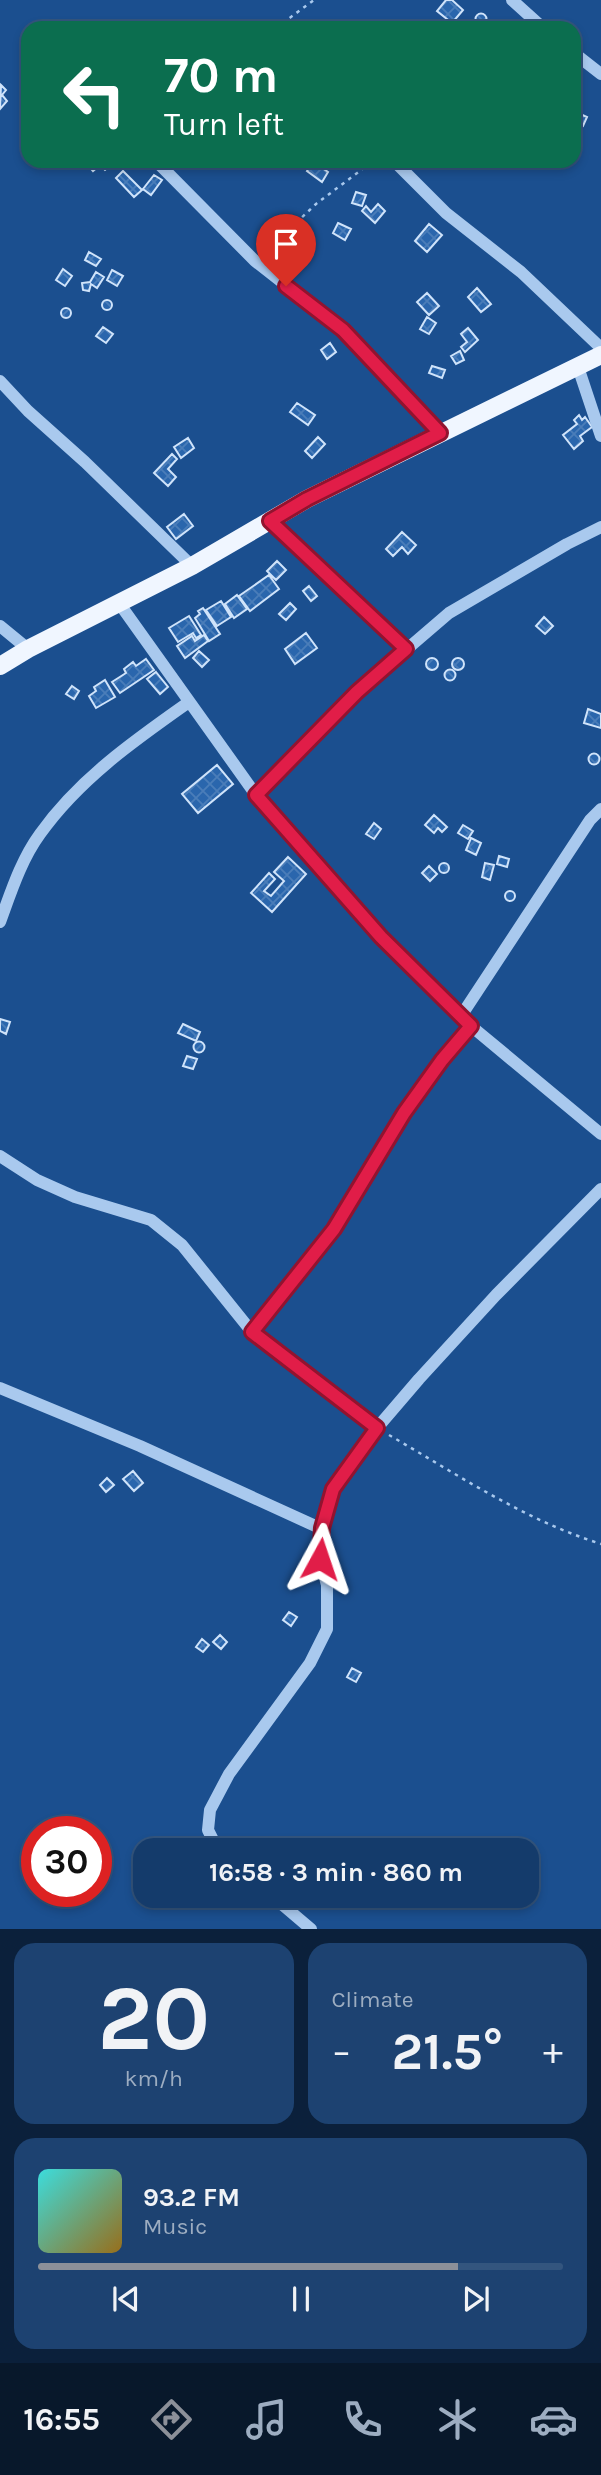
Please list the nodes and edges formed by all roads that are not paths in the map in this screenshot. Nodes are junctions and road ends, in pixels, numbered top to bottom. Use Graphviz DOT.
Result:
graph roads {
  1 [pos="512,0"];
  2 [pos="535,21"];
  3 [pos="581,58"];
  4 [pos="601,74"];
  5 [pos="163,168"];
  6 [pos="401,168"];
  7 [pos="601,348"];
  8 [pos="601,355"];
  9 [pos="578,367"];
  10 [pos="0,381"];
  11 [pos="440,433"];
  12 [pos="601,436"];
  13 [pos="270,521"];
  14 [pos="601,527"];
  15 [pos="192,566"];
  16 [pos="119,603"];
  17 [pos="0,626"];
  18 [pos="28,649"];
  19 [pos="406,649"];
  20 [pos="0,666"];
  21 [pos="189,702"];
  22 [pos="256,795"];
  23 [pos="601,809"];
  24 [pos="0,922"];
  25 [pos="466,1021"];
  26 [pos="601,1134"];
  27 [pos="0,1156"];
  28 [pos="601,1189"];
  29 [pos="252,1332"];
  30 [pos="0,1388"];
  31 [pos="377,1428"];
  32 [pos="322,1528"];
  33 [pos="212,1838"];
  34 [pos="286,1908"];
  35 [pos="311,1929"];
  1 -- 2 [label="street"];
  3 -- 4 [label="street"];
  5 -- 11 [label="street"];
  6 -- 7 [label="street"];
  8 -- 9 [label="main road"];
  9 -- 11 [label="main road"];
  9 -- 12 [label="street"];
  10 -- 15 [label="street"];
  11 -- 13 [label="main road"];
  13 -- 15 [label="main road"];
  13 -- 19 [label="street"];
  14 -- 19 [label="street"];
  15 -- 16 [label="main road"];
  16 -- 18 [label="main road"];
  16 -- 21 [label="street"];
  17 -- 18 [label="street"];
  18 -- 20 [label="main road"];
  19 -- 22 [label="street"];
  21 -- 22 [label="street"];
  21 -- 24 [label="street"];
  22 -- 25 [label="street"];
  23 -- 25 [label="street"];
  25 -- 26 [label="street"];
  25 -- 29 [label="street"];
  27 -- 29 [label="street"];
  28 -- 31 [label="street"];
  29 -- 31 [label="street"];
  30 -- 32 [label="street"];
  31 -- 32 [label="street"];
  32 -- 33 [label="street"];
  34 -- 35 [label="street"];
}
